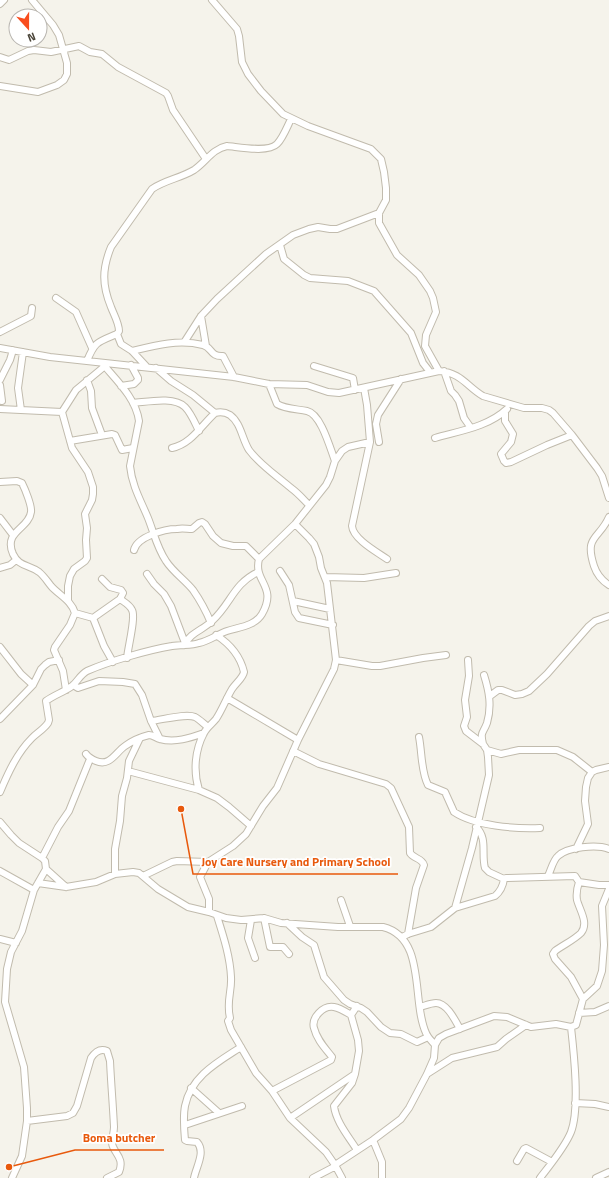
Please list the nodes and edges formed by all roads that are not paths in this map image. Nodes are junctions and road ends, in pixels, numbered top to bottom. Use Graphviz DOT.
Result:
graph roads {
  1 [pos="4,0"];
  2 [pos="32,0"];
  3 [pos="212,0"];
  4 [pos="0,4"];
  5 [pos="63,48"];
  6 [pos="0,57"];
  7 [pos="0,86"];
  8 [pos="291,119"];
  9 [pos="206,159"];
  10 [pos="379,213"];
  11 [pos="280,245"];
  12 [pos="56,298"];
  13 [pos="32,308"];
  14 [pos="201,316"];
  15 [pos="0,332"];
  16 [pos="117,334"];
  17 [pos="185,341"];
  18 [pos="206,346"];
  19 [pos="0,348"];
  20 [pos="92,348"];
  21 [pos="13,350"];
  22 [pos="132,351"];
  23 [pos="23,352"];
  24 [pos="87,361"];
  25 [pos="104,365"];
  26 [pos="131,365"];
  27 [pos="146,366"];
  28 [pos="314,366"];
  29 [pos="155,368"];
  30 [pos="442,371"];
  31 [pos="430,372"];
  32 [pos="234,377"];
  33 [pos="400,379"];
  34 [pos="0,380"];
  35 [pos="87,380"];
  36 [pos="269,384"];
  37 [pos="0,385"];
  38 [pos="121,386"];
  39 [pos="364,388"];
  40 [pos="355,390"];
  41 [pos="2,401"];
  42 [pos="133,403"];
  43 [pos="511,405"];
  44 [pos="0,409"];
  45 [pos="21,410"];
  46 [pos="505,411"];
  47 [pos="62,412"];
  48 [pos="214,414"];
  49 [pos="471,428"];
  50 [pos="199,431"];
  51 [pos="102,435"];
  52 [pos="572,435"];
  53 [pos="435,438"];
  54 [pos="70,441"];
  55 [pos="370,442"];
  56 [pos="379,442"];
  57 [pos="133,448"];
  58 [pos="172,448"];
  59 [pos="335,461"];
  60 [pos="0,482"];
  61 [pos="609,498"];
  62 [pos="309,505"];
  63 [pos="609,517"];
  64 [pos="0,518"];
  65 [pos="295,524"];
  66 [pos="153,534"];
  67 [pos="13,535"];
  68 [pos="134,550"];
  69 [pos="260,559"];
  70 [pos="387,559"];
  71 [pos="16,560"];
  72 [pos="0,568"];
  73 [pos="280,571"];
  74 [pos="258,572"];
  75 [pos="396,573"];
  76 [pos="147,574"];
  77 [pos="325,577"];
  78 [pos="102,579"];
  79 [pos="609,585"];
  80 [pos="120,599"];
  81 [pos="68,600"];
  82 [pos="293,601"];
  83 [pos="330,609"];
  84 [pos="75,613"];
  85 [pos="609,616"];
  86 [pos="93,618"];
  87 [pos="211,623"];
  88 [pos="333,625"];
  89 [pos="216,635"];
  90 [pos="184,644"];
  91 [pos="0,646"];
  92 [pos="446,655"];
  93 [pos="128,658"];
  94 [pos="59,660"];
  95 [pos="336,660"];
  96 [pos="468,660"];
  97 [pos="113,662"];
  98 [pos="484,675"];
  99 [pos="33,685"];
  100 [pos="73,685"];
  101 [pos="66,690"];
  102 [pos="490,696"];
  103 [pos="227,698"];
  104 [pos="0,719"];
  105 [pos="151,721"];
  106 [pos="208,727"];
  107 [pos="204,733"];
  108 [pos="419,737"];
  109 [pos="140,738"];
  110 [pos="160,739"];
  111 [pos="298,740"];
  112 [pos="483,744"];
  113 [pos="487,750"];
  114 [pos="293,751"];
  115 [pos="609,766"];
  116 [pos="128,771"];
  117 [pos="592,772"];
  118 [pos="2,784"];
  119 [pos="199,790"];
  120 [pos="0,792"];
  121 [pos="0,822"];
  122 [pos="477,824"];
  123 [pos="251,826"];
  124 [pos="540,828"];
  125 [pos="576,848"];
  126 [pos="609,849"];
  127 [pos="42,858"];
  128 [pos="208,862"];
  129 [pos="46,869"];
  130 [pos="0,871"];
  131 [pos="115,874"];
  132 [pos="143,876"];
  133 [pos="548,876"];
  134 [pos="504,879"];
  135 [pos="579,882"];
  136 [pos="38,883"];
  137 [pos="609,885"];
  138 [pos="66,887"];
  139 [pos="609,889"];
  140 [pos="34,890"];
  141 [pos="342,900"];
  142 [pos="456,908"];
  143 [pos="209,912"];
  144 [pos="217,916"];
  145 [pos="264,918"];
  146 [pos="251,920"];
  147 [pos="287,923"];
  148 [pos="350,926"];
  149 [pos="405,936"];
  150 [pos="0,939"];
  151 [pos="16,943"];
  152 [pos="289,954"];
  153 [pos="255,958"];
  154 [pos="583,999"];
  155 [pos="357,1006"];
  156 [pos="609,1006"];
  157 [pos="420,1007"];
  158 [pos="3,1010"];
  159 [pos="579,1013"];
  160 [pos="351,1015"];
  161 [pos="526,1025"];
  162 [pos="460,1028"];
  163 [pos="571,1028"];
  164 [pos="428,1037"];
  165 [pos="435,1045"];
  166 [pos="241,1047"];
  167 [pos="355,1074"];
  168 [pos="426,1074"];
  169 [pos="192,1088"];
  170 [pos="272,1091"];
  171 [pos="575,1103"];
  172 [pos="242,1106"];
  173 [pos="609,1107"];
  174 [pos="219,1113"];
  175 [pos="290,1118"];
  176 [pos="27,1121"];
  177 [pos="185,1125"];
  178 [pos="373,1140"];
  179 [pos="358,1150"];
  180 [pos="517,1161"];
  181 [pos="552,1162"];
  182 [pos="336,1166"];
  183 [pos="609,1172"];
  184 [pos="118,1175"];
  185 [pos="12,1178"];
  186 [pos="107,1178"];
  187 [pos="194,1178"];
  188 [pos="313,1178"];
  189 [pos="342,1178"];
  190 [pos="382,1178"];
  191 [pos="540,1178"];
  192 [pos="596,1178"];
  1 -- 4 [label="street"];
  2 -- 5 [label="street"];
  3 -- 8 [label="street"];
  5 -- 6 [label="street"];
  5 -- 7 [label="street"];
  5 -- 9 [label="street"];
  8 -- 9 [label="street"];
  8 -- 10 [label="street"];
  9 -- 16 [label="street"];
  10 -- 11 [label="street"];
  10 -- 30 [label="street"];
  11 -- 14 [label="street"];
  11 -- 31 [label="street"];
  12 -- 20 [label="street"];
  13 -- 15 [label="street"];
  14 -- 17 [label="street"];
  14 -- 18 [label="street"];
  16 -- 20 [label="street"];
  16 -- 22 [label="street"];
  17 -- 18 [label="street"];
  17 -- 22 [label="street"];
  18 -- 32 [label="street"];
  19 -- 21 [label="street"];
  20 -- 24 [label="street"];
  21 -- 23 [label="street"];
  21 -- 34 [label="street"];
  22 -- 27 [label="street"];
  23 -- 24 [label="street"];
  23 -- 45 [label="street"];
  24 -- 25 [label="street"];
  25 -- 26 [label="street"];
  25 -- 35 [label="street"];
  25 -- 38 [label="street"];
  26 -- 27 [label="street"];
  26 -- 38 [label="street"];
  27 -- 29 [label="street"];
  28 -- 40 [label="street"];
  29 -- 32 [label="street"];
  29 -- 48 [label="street"];
  30 -- 31 [label="street"];
  30 -- 43 [label="street"];
  30 -- 49 [label="street"];
  31 -- 33 [label="street"];
  32 -- 36 [label="street"];
  33 -- 39 [label="street"];
  33 -- 56 [label="street"];
  35 -- 47 [label="street"];
  35 -- 51 [label="street"];
  36 -- 40 [label="street"];
  36 -- 59 [label="street"];
  37 -- 41 [label="street"];
  38 -- 42 [label="street"];
  39 -- 40 [label="street"];
  39 -- 55 [label="street"];
  42 -- 50 [label="street"];
  42 -- 57 [label="street"];
  43 -- 46 [label="street"];
  43 -- 52 [label="street"];
  44 -- 45 [label="street"];
  45 -- 47 [label="street"];
  46 -- 49 [label="street"];
  46 -- 52 [label="street"];
  47 -- 54 [label="street"];
  48 -- 50 [label="street"];
  48 -- 62 [label="street"];
  49 -- 53 [label="street"];
  50 -- 58 [label="street"];
  51 -- 54 [label="street"];
  51 -- 57 [label="street"];
  52 -- 61 [label="street"];
  54 -- 81 [label="street"];
  55 -- 59 [label="street"];
  55 -- 70 [label="street"];
  57 -- 66 [label="street"];
  59 -- 62 [label="street"];
  60 -- 67 [label="street"];
  62 -- 65 [label="street"];
  63 -- 79 [label="street"];
  64 -- 67 [label="street"];
  65 -- 69 [label="street"];
  65 -- 77 [label="street"];
  66 -- 68 [label="street"];
  66 -- 69 [label="street"];
  66 -- 87 [label="street"];
  67 -- 71 [label="street"];
  69 -- 74 [label="street"];
  71 -- 72 [label="street"];
  71 -- 81 [label="street"];
  73 -- 82 [label="street"];
  74 -- 87 [label="street"];
  74 -- 89 [label="street"];
  75 -- 77 [label="street"];
  76 -- 90 [label="street"];
  77 -- 83 [label="street"];
  78 -- 80 [label="street"];
  80 -- 86 [label="street"];
  80 -- 93 [label="street"];
  81 -- 84 [label="street"];
  82 -- 83 [label="street"];
  82 -- 88 [label="street"];
  83 -- 88 [label="street"];
  84 -- 86 [label="street"];
  84 -- 94 [label="street"];
  85 -- 102 [label="street"];
  86 -- 97 [label="street"];
  87 -- 90 [label="street"];
  88 -- 95 [label="street"];
  89 -- 90 [label="street"];
  89 -- 103 [label="street"];
  90 -- 93 [label="street"];
  91 -- 99 [label="street"];
  92 -- 95 [label="street"];
  93 -- 97 [label="street"];
  94 -- 99 [label="street"];
  94 -- 101 [label="street"];
  95 -- 111 [label="street"];
  96 -- 112 [label="street"];
  97 -- 100 [label="street"];
  98 -- 102 [label="street"];
  99 -- 104 [label="street"];
  100 -- 101 [label="street"];
  100 -- 105 [label="street"];
  101 -- 118 [label="street"];
  102 -- 112 [label="street"];
  103 -- 106 [label="street"];
  103 -- 111 [label="street"];
  105 -- 106 [label="street"];
  105 -- 110 [label="street"];
  106 -- 107 [label="street"];
  107 -- 110 [label="street"];
  107 -- 119 [label="street"];
  108 -- 122 [label="street"];
  109 -- 110 [label="street"];
  109 -- 116 [label="street"];
  109 -- 127 [label="street"];
  111 -- 114 [label="street"];
  112 -- 113 [label="street"];
  113 -- 117 [label="street"];
  113 -- 122 [label="street"];
  114 -- 123 [label="street"];
  114 -- 149 [label="street"];
  115 -- 117 [label="street"];
  116 -- 119 [label="street"];
  116 -- 131 [label="street"];
  117 -- 125 [label="street"];
  118 -- 120 [label="street"];
  119 -- 123 [label="street"];
  121 -- 127 [label="street"];
  122 -- 124 [label="street"];
  122 -- 134 [label="street"];
  122 -- 142 [label="street"];
  123 -- 128 [label="street"];
  125 -- 126 [label="street"];
  125 -- 133 [label="street"];
  127 -- 129 [label="street"];
  128 -- 132 [label="street"];
  128 -- 143 [label="street"];
  129 -- 136 [label="street"];
  129 -- 138 [label="street"];
  130 -- 140 [label="street"];
  131 -- 132 [label="street"];
  131 -- 138 [label="street"];
  132 -- 143 [label="street"];
  133 -- 134 [label="street"];
  133 -- 135 [label="street"];
  134 -- 142 [label="street"];
  135 -- 137 [label="street"];
  135 -- 154 [label="street"];
  136 -- 138 [label="street"];
  136 -- 140 [label="street"];
  139 -- 154 [label="street"];
  140 -- 151 [label="street"];
  141 -- 148 [label="street"];
  142 -- 149 [label="street"];
  143 -- 144 [label="street"];
  144 -- 146 [label="street"];
  144 -- 166 [label="street"];
  145 -- 146 [label="street"];
  145 -- 147 [label="street"];
  145 -- 152 [label="street"];
  146 -- 153 [label="street"];
  147 -- 148 [label="street"];
  147 -- 155 [label="street"];
  148 -- 149 [label="street"];
  149 -- 157 [label="street"];
  150 -- 151 [label="street"];
  151 -- 158 [label="street"];
  154 -- 159 [label="street"];
  155 -- 160 [label="street"];
  155 -- 164 [label="street"];
  156 -- 159 [label="street"];
  157 -- 162 [label="street"];
  157 -- 164 [label="street"];
  158 -- 176 [label="street"];
  159 -- 163 [label="street"];
  160 -- 167 [label="street"];
  160 -- 170 [label="street"];
  161 -- 162 [label="street"];
  161 -- 163 [label="street"];
  161 -- 168 [label="street"];
  162 -- 165 [label="street"];
  163 -- 171 [label="street"];
  164 -- 165 [label="street"];
  165 -- 168 [label="street"];
  166 -- 169 [label="street"];
  166 -- 170 [label="street"];
  167 -- 175 [label="street"];
  167 -- 179 [label="street"];
  168 -- 178 [label="street"];
  169 -- 174 [label="street"];
  169 -- 177 [label="street"];
  170 -- 175 [label="street"];
  171 -- 173 [label="street"];
  171 -- 181 [label="street"];
  172 -- 174 [label="street"];
  174 -- 177 [label="street"];
  175 -- 182 [label="street"];
  176 -- 184 [label="street"];
  176 -- 185 [label="street"];
  177 -- 187 [label="street"];
  178 -- 179 [label="street"];
  178 -- 190 [label="street"];
  179 -- 182 [label="street"];
  180 -- 181 [label="street"];
  181 -- 191 [label="street"];
  182 -- 188 [label="street"];
  182 -- 189 [label="street"];
  183 -- 192 [label="street"];
  184 -- 186 [label="street"];
}
